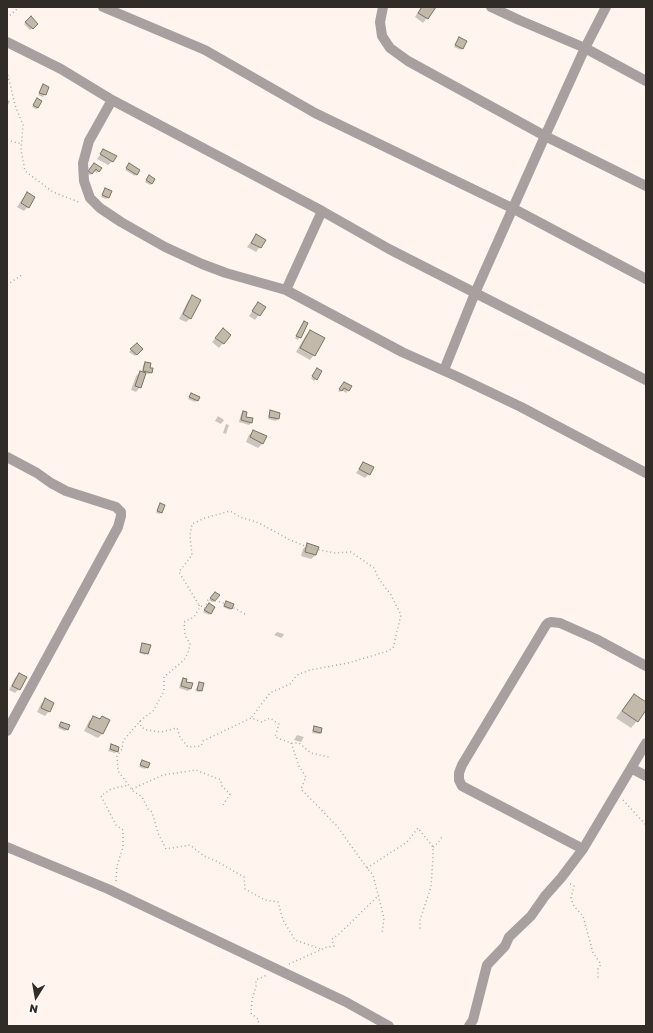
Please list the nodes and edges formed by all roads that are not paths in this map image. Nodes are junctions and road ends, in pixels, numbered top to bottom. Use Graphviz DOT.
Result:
graph roads {
  1 [pos="103,7"];
  2 [pos="383,7"];
  3 [pos="491,7"];
  4 [pos="606,7"];
  5 [pos="7,42"];
  6 [pos="585,48"];
  7 [pos="646,81"];
  8 [pos="112,100"];
  9 [pos="546,136"];
  10 [pos="646,186"];
  11 [pos="514,209"];
  12 [pos="322,211"];
  13 [pos="646,279"];
  14 [pos="286,290"];
  15 [pos="475,293"];
  16 [pos="444,370"];
  17 [pos="646,380"];
  18 [pos="7,457"];
  19 [pos="646,473"];
  20 [pos="646,666"];
  21 [pos="7,731"];
  22 [pos="646,743"];
  23 [pos="631,768"];
  24 [pos="646,776"];
  25 [pos="7,847"];
  26 [pos="583,849"];
  27 [pos="388,1026"];
  28 [pos="469,1026"];
  1 -- 11 [label="street"];
  2 -- 9 [label="street"];
  3 -- 6 [label="street"];
  4 -- 6 [label="street"];
  5 -- 8 [label="street"];
  6 -- 7 [label="street"];
  6 -- 9 [label="street"];
  8 -- 12 [label="street"];
  8 -- 14 [label="street"];
  9 -- 10 [label="street"];
  9 -- 11 [label="street"];
  11 -- 13 [label="street"];
  11 -- 15 [label="street"];
  12 -- 14 [label="street"];
  12 -- 15 [label="street"];
  14 -- 16 [label="street"];
  15 -- 16 [label="street"];
  15 -- 17 [label="street"];
  16 -- 19 [label="street"];
  18 -- 21 [label="street"];
  20 -- 26 [label="street"];
  22 -- 23 [label="street"];
  23 -- 24 [label="street"];
  23 -- 26 [label="street"];
  25 -- 27 [label="street"];
  26 -- 28 [label="street"];
}
